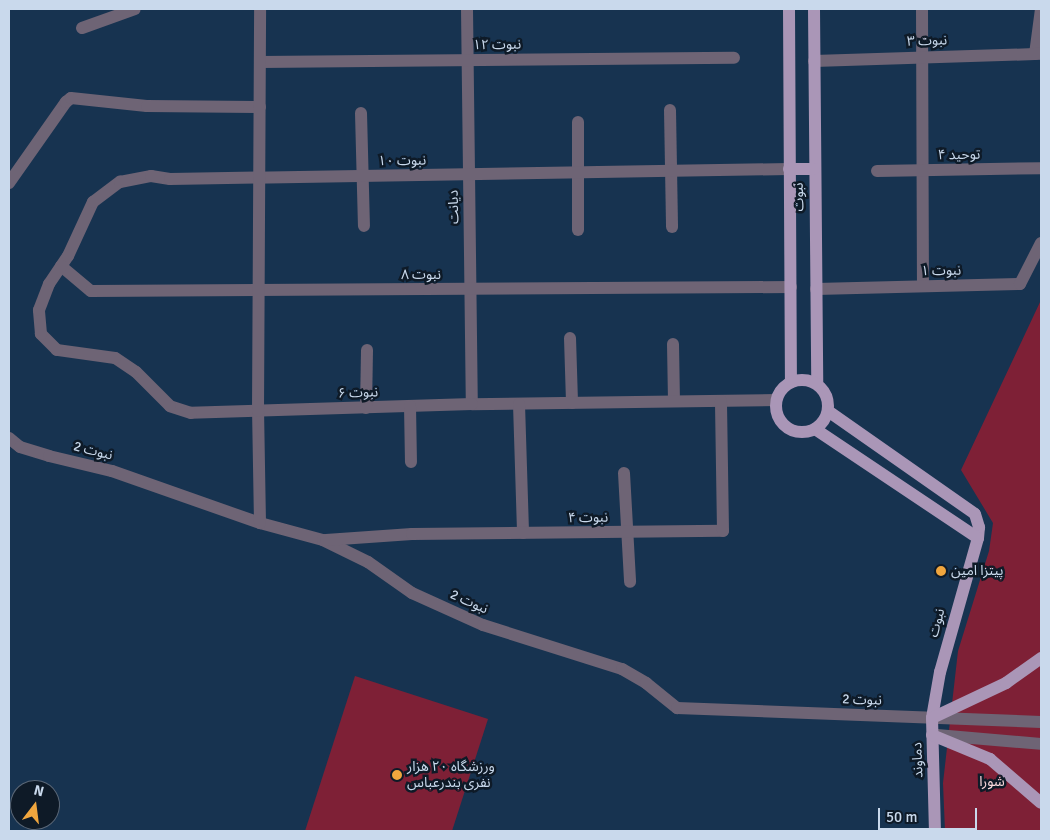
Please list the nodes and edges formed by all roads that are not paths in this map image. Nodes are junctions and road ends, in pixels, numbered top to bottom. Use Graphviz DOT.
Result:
graph roads {
  1 [pos="135,9"];
  2 [pos="260,9"];
  3 [pos="467,9"];
  4 [pos="789,9"];
  5 [pos="814,9"];
  6 [pos="922,9"];
  7 [pos="1041,9"];
  8 [pos="82,28"];
  9 [pos="1038,54"];
  10 [pos="924,56"];
  11 [pos="734,58"];
  12 [pos="467,60"];
  13 [pos="814,61"];
  14 [pos="260,62"];
  15 [pos="260,107"];
  16 [pos="670,110"];
  17 [pos="361,113"];
  18 [pos="578,122"];
  19 [pos="1041,168"];
  20 [pos="789,169"];
  21 [pos="814,169"];
  22 [pos="672,171"];
  23 [pos="877,171"];
  24 [pos="923,171"];
  25 [pos="576,173"];
  26 [pos="469,175"];
  27 [pos="362,176"];
  28 [pos="259,177"];
  29 [pos="9,183"];
  30 [pos="364,226"];
  31 [pos="672,227"];
  32 [pos="578,230"];
  33 [pos="1041,243"];
  34 [pos="61,266"];
  35 [pos="923,286"];
  36 [pos="791,287"];
  37 [pos="816,289"];
  38 [pos="470,290"];
  39 [pos="259,291"];
  40 [pos="570,338"];
  41 [pos="673,344"];
  42 [pos="366,350"];
  43 [pos="791,382"];
  44 [pos="817,384"];
  45 [pos="776,400"];
  46 [pos="674,401"];
  47 [pos="721,401"];
  48 [pos="572,403"];
  49 [pos="472,404"];
  50 [pos="519,404"];
  51 [pos="410,406"];
  52 [pos="366,408"];
  53 [pos="258,411"];
  54 [pos="828,411"];
  55 [pos="815,429"];
  56 [pos="9,438"];
  57 [pos="411,462"];
  58 [pos="624,473"];
  59 [pos="260,523"];
  60 [pos="627,532"];
  61 [pos="522,533"];
  62 [pos="978,538"];
  63 [pos="323,540"];
  64 [pos="630,582"];
  65 [pos="1041,658"];
  66 [pos="932,718"];
  67 [pos="1041,722"];
  68 [pos="932,735"];
  69 [pos="1041,744"];
  70 [pos="1041,803"];
  71 [pos="935,831"];
  1 -- 8 [label="street"];
  2 -- 14 [label="street"];
  3 -- 12 [label="street, دیانت"];
  4 -- 20 [label="main road, نبوت"];
  5 -- 13 [label="main road, نبوت"];
  6 -- 10 [label="street"];
  7 -- 9 [label="street"];
  9 -- 10 [label="street, نبوت ۳"];
  10 -- 13 [label="street, نبوت ۳"];
  10 -- 24 [label="street"];
  11 -- 12 [label="street, نبوت ۱۲"];
  12 -- 14 [label="street, نبوت ۱۲"];
  12 -- 26 [label="street, دیانت"];
  13 -- 21 [label="main road, نبوت"];
  14 -- 15 [label="street"];
  15 -- 28 [label="street"];
  15 -- 29 [label="street"];
  16 -- 22 [label="street"];
  17 -- 27 [label="street"];
  18 -- 25 [label="street"];
  19 -- 24 [label="street, توحید ۴"];
  20 -- 21 [label="main road"];
  20 -- 22 [label="street, نبوت ۱۰"];
  20 -- 36 [label="main road, نبوت"];
  21 -- 37 [label="main road, نبوت"];
  22 -- 25 [label="street, نبوت ۱۰"];
  22 -- 31 [label="street"];
  23 -- 24 [label="street, توحید ۴"];
  24 -- 35 [label="street"];
  25 -- 26 [label="street, نبوت ۱۰"];
  25 -- 32 [label="street"];
  26 -- 27 [label="street, نبوت ۱۰"];
  26 -- 38 [label="street, دیانت"];
  27 -- 28 [label="street, نبوت ۱۰"];
  27 -- 30 [label="street"];
  28 -- 34 [label="street, نبوت ۱۰"];
  28 -- 39 [label="street"];
  33 -- 35 [label="street, نبوت ۱"];
  34 -- 39 [label="street, نبوت ۸"];
  34 -- 53 [label="street, نبوت ۶"];
  35 -- 37 [label="street, نبوت ۱"];
  36 -- 38 [label="street, نبوت ۸"];
  36 -- 43 [label="main road, نبوت"];
  37 -- 44 [label="main road, نبوت"];
  38 -- 39 [label="street, نبوت ۸"];
  38 -- 49 [label="street, دیانت"];
  39 -- 53 [label="street"];
  40 -- 48 [label="street"];
  41 -- 46 [label="street"];
  42 -- 52 [label="street"];
  43 -- 44 [label="main road"];
  43 -- 45 [label="main road"];
  44 -- 54 [label="main road"];
  45 -- 47 [label="street, نبوت ۶"];
  45 -- 55 [label="main road"];
  46 -- 47 [label="street, نبوت ۶"];
  46 -- 48 [label="street, نبوت ۶"];
  47 -- 60 [label="street, نبوت ۴"];
  48 -- 50 [label="street, نبوت ۶"];
  49 -- 50 [label="street, نبوت ۶"];
  49 -- 51 [label="street, نبوت ۶"];
  50 -- 61 [label="street"];
  51 -- 52 [label="street, نبوت ۶"];
  51 -- 57 [label="street"];
  52 -- 53 [label="street, نبوت ۶"];
  53 -- 59 [label="street"];
  54 -- 55 [label="main road"];
  54 -- 62 [label="main road, نبوت"];
  55 -- 62 [label="main road"];
  56 -- 59 [label="street, نبوت 2"];
  58 -- 60 [label="street"];
  59 -- 63 [label="street, نبوت 2"];
  60 -- 61 [label="street, نبوت ۴"];
  60 -- 64 [label="street"];
  61 -- 63 [label="street, نبوت ۴"];
  62 -- 66 [label="main road, نبوت"];
  63 -- 66 [label="street, نبوت 2"];
  65 -- 66 [label="main road"];
  66 -- 67 [label="street, نبوت 2"];
  66 -- 68 [label="main road, دماوند"];
  68 -- 69 [label="street"];
  68 -- 70 [label="main road"];
  68 -- 71 [label="main road, دماوند"];
}
